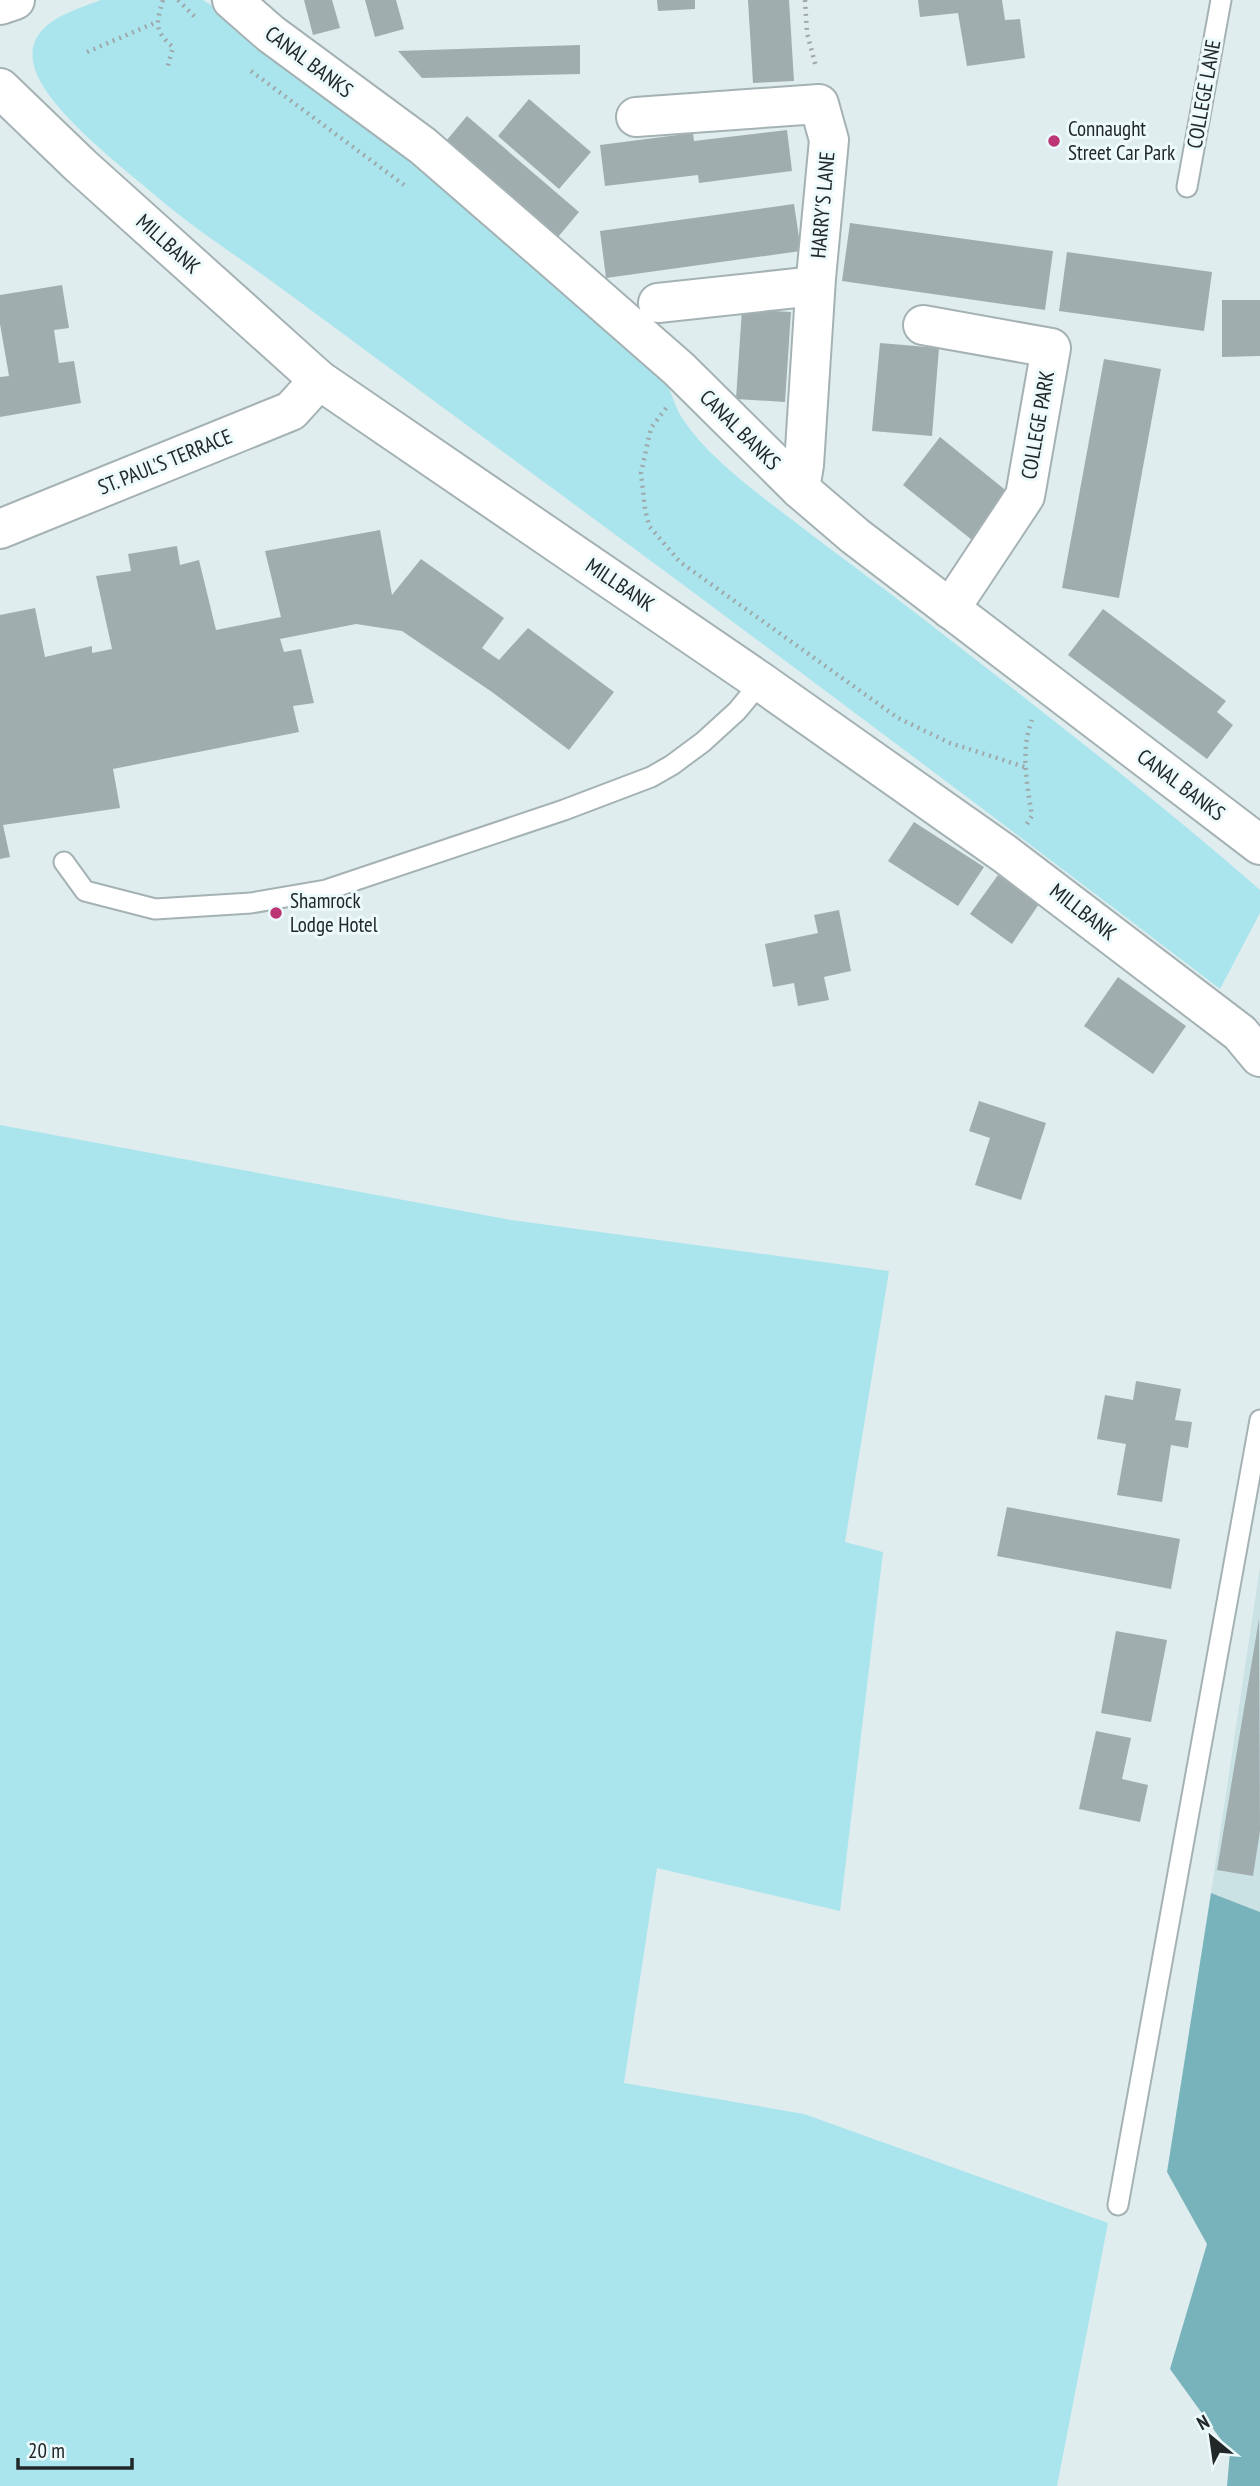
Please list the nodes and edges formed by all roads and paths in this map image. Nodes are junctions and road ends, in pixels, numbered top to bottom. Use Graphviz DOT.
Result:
graph roads {
  1 [pos="163,0"];
  2 [pos="232,0"];
  3 [pos="805,0"];
  4 [pos="1221,0"];
  5 [pos="157,22"];
  6 [pos="87,52"];
  7 [pos="816,67"];
  8 [pos="167,69"];
  9 [pos="0,88"];
  10 [pos="636,117"];
  11 [pos="1187,187"];
  12 [pos="816,286"];
  13 [pos="658,303"];
  14 [pos="923,325"];
  15 [pos="319,380"];
  16 [pos="668,406"];
  17 [pos="800,489"];
  18 [pos="0,529"];
  19 [pos="950,609"];
  20 [pos="761,682"];
  21 [pos="1029,729"];
  22 [pos="1025,767"];
  23 [pos="1032,816"];
  24 [pos="1260,845"];
  25 [pos="64,862"];
  26 [pos="1260,1057"];
  27 [pos="1260,1420"];
  28 [pos="1118,2205"];
  1 -- 5 [label="path"];
  2 -- 17 [label="street, CANAL BANKS"];
  3 -- 7 [label="path"];
  4 -- 11 [label="lane, COLLEGE LANE"];
  5 -- 6 [label="path"];
  5 -- 8 [label="path"];
  9 -- 15 [label="street, MILLBANK"];
  10 -- 12 [label="street, HARRY'S LANE"];
  12 -- 13 [label="street"];
  12 -- 17 [label="street, HARRY'S LANE"];
  14 -- 19 [label="street, COLLEGE PARK"];
  15 -- 18 [label="street, ST. PAUL'S TERRACE"];
  15 -- 20 [label="street, MILLBANK"];
  16 -- 22 [label="path"];
  17 -- 19 [label="street, CANAL BANKS"];
  19 -- 24 [label="street, CANAL BANKS"];
  20 -- 25 [label="lane"];
  20 -- 26 [label="street, MILLBANK"];
  21 -- 22 [label="path"];
  22 -- 23 [label="path"];
  27 -- 28 [label="lane"];
}
